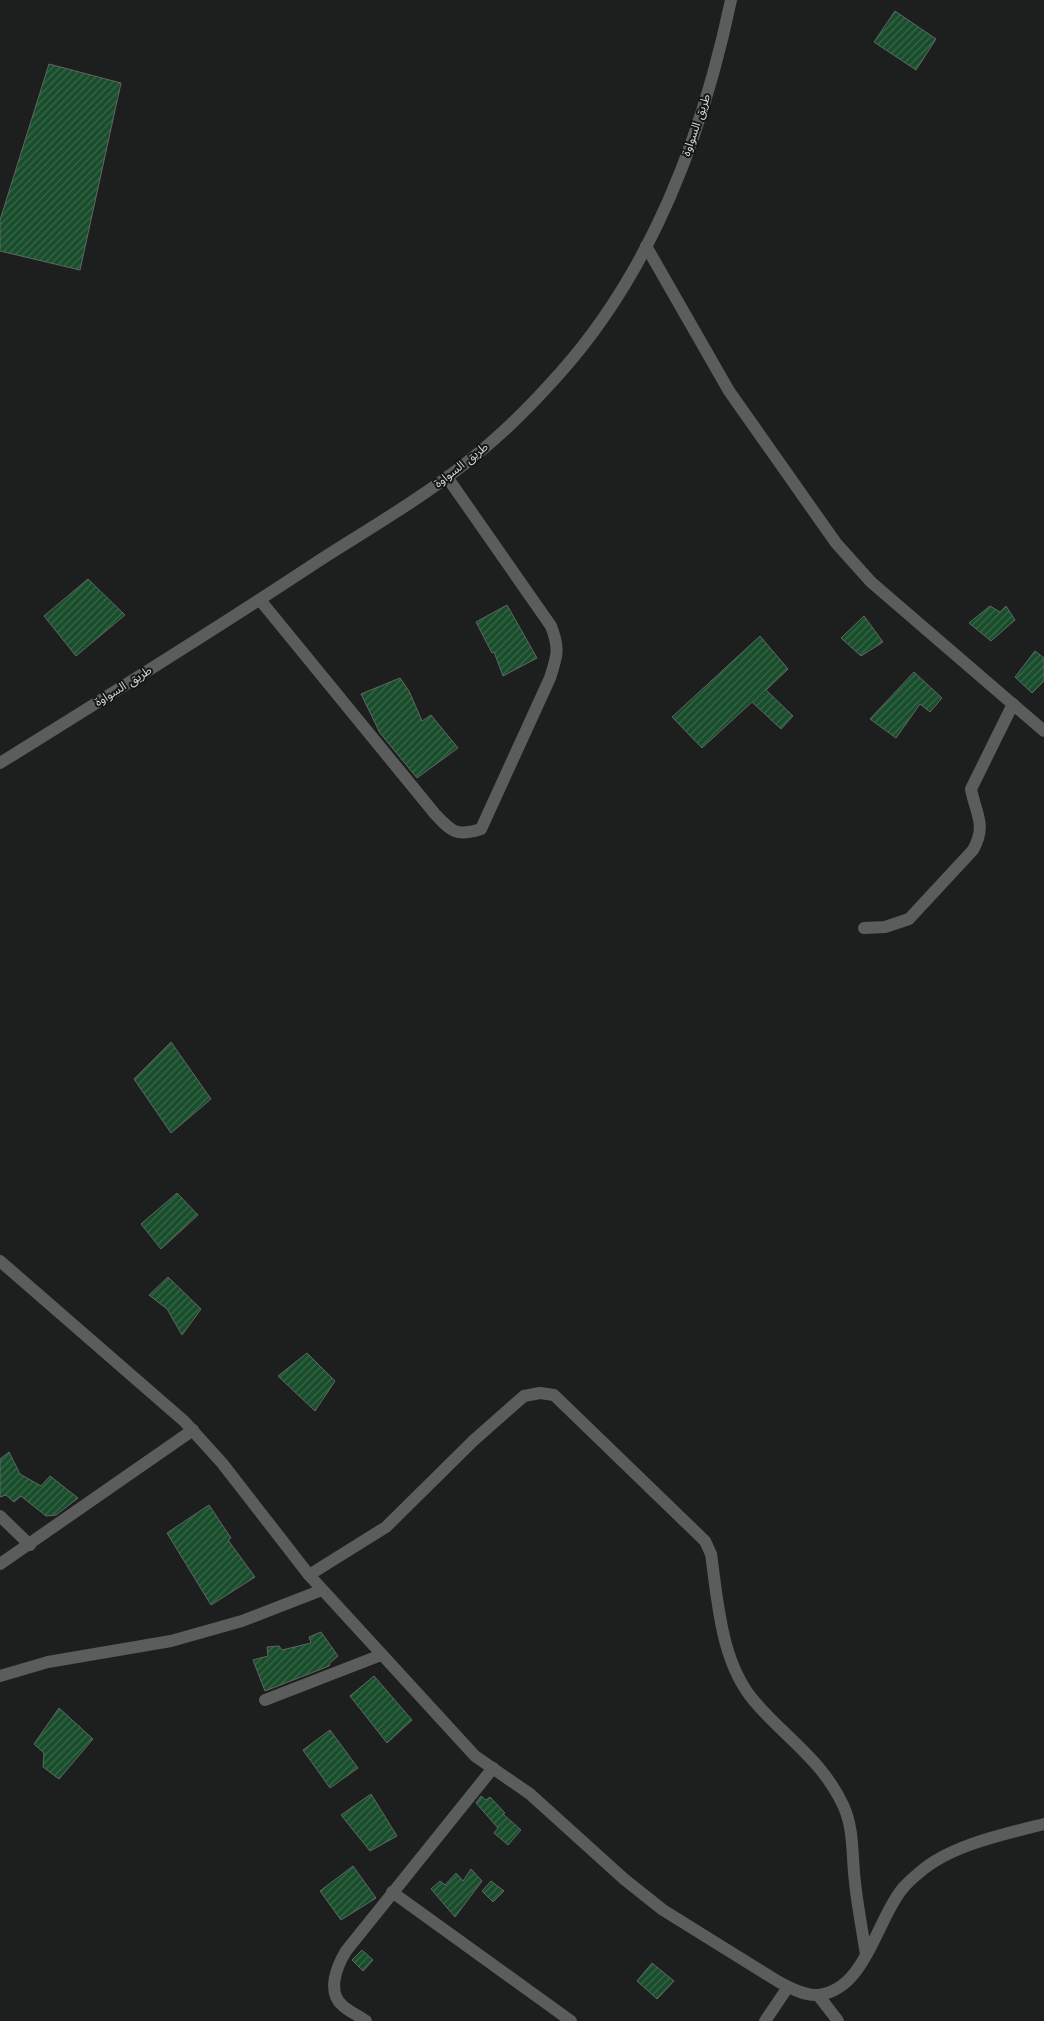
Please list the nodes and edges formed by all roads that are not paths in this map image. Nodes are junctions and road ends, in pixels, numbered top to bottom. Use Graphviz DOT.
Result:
graph roads {
  1 [pos="730,0"];
  2 [pos="646,246"];
  3 [pos="447,477"];
  4 [pos="260,600"];
  5 [pos="1013,704"];
  6 [pos="1044,730"];
  7 [pos="0,763"];
  8 [pos="864,928"];
  9 [pos="0,1261"];
  10 [pos="193,1430"];
  11 [pos="0,1516"];
  12 [pos="30,1545"];
  13 [pos="0,1564"];
  14 [pos="309,1576"];
  15 [pos="322,1590"];
  16 [pos="381,1655"];
  17 [pos="0,1676"];
  18 [pos="265,1700"];
  19 [pos="493,1768"];
  20 [pos="1044,1824"];
  21 [pos="392,1892"];
  22 [pos="866,1955"];
  23 [pos="788,1987"];
  24 [pos="818,1995"];
  25 [pos="366,2021"];
  26 [pos="571,2021"];
  27 [pos="766,2021"];
  28 [pos="838,2021"];
  1 -- 2 [label="street, طريق السواوة"];
  2 -- 3 [label="street, طريق السواوة"];
  2 -- 5 [label="street"];
  3 -- 4 [label="street, طريق السواوة"];
  3 -- 4 [label="street"];
  4 -- 7 [label="street, طريق السواوة"];
  5 -- 6 [label="street"];
  5 -- 8 [label="street"];
  9 -- 10 [label="street"];
  10 -- 12 [label="street"];
  10 -- 14 [label="street"];
  11 -- 12 [label="street"];
  12 -- 13 [label="street"];
  14 -- 15 [label="street"];
  14 -- 22 [label="street"];
  15 -- 16 [label="street"];
  15 -- 17 [label="street"];
  16 -- 18 [label="street"];
  16 -- 19 [label="street"];
  19 -- 21 [label="street"];
  19 -- 23 [label="street"];
  20 -- 22 [label="street"];
  21 -- 25 [label="street"];
  21 -- 26 [label="street"];
  22 -- 24 [label="street"];
  23 -- 24 [label="street"];
  23 -- 27 [label="street"];
  24 -- 28 [label="street"];
}
